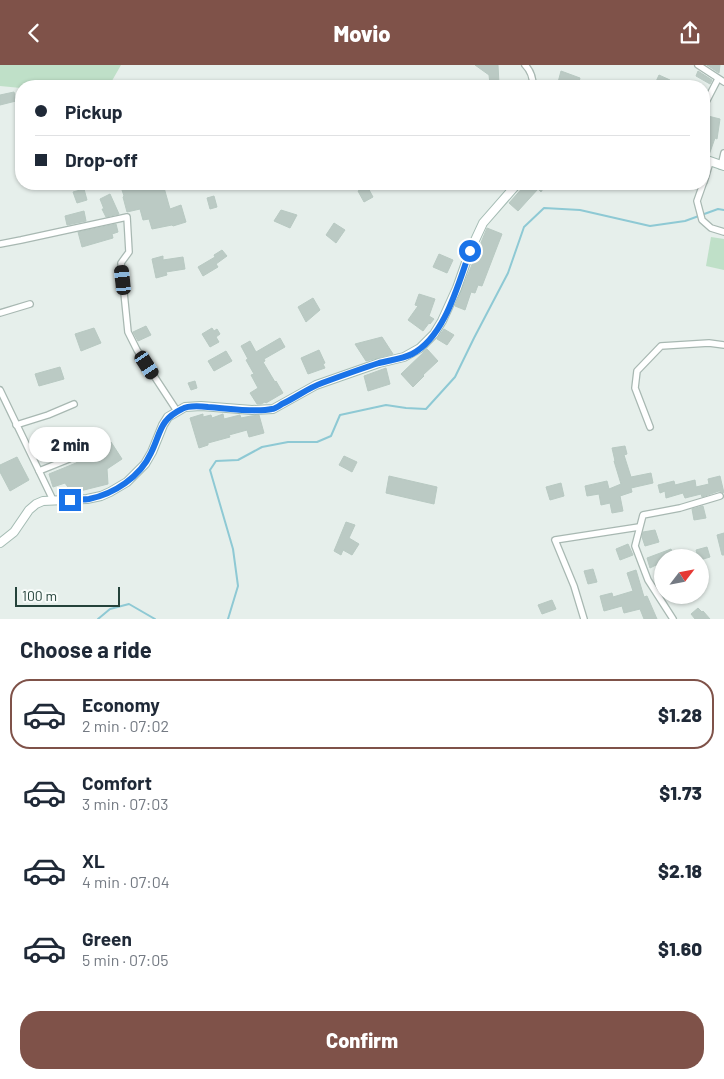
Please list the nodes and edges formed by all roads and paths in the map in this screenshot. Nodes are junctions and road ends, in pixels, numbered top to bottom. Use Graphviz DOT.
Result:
graph roads {
  1 [pos="525,65"];
  2 [pos="698,65"];
  3 [pos="533,80"];
  4 [pos="721,81"];
  5 [pos="710,97"];
  6 [pos="724,153"];
  7 [pos="710,162"];
  8 [pos="723,166"];
  9 [pos="512,190"];
  10 [pos="701,190"];
  11 [pos="724,232"];
  12 [pos="0,244"];
  13 [pos="30,304"];
  14 [pos="0,313"];
  15 [pos="724,345"];
  16 [pos="0,390"];
  17 [pos="74,404"];
  18 [pos="177,411"];
  19 [pos="16,425"];
  20 [pos="650,427"];
  21 [pos="105,439"];
  22 [pos="39,471"];
  23 [pos="720,496"];
  24 [pos="53,500"];
  25 [pos="639,527"];
  26 [pos="0,543"];
  27 [pos="584,619"];
  28 [pos="673,619"];
  1 -- 3 [label="street"];
  2 -- 4 [label="street"];
  4 -- 5 [label="street"];
  6 -- 8 [label="street"];
  7 -- 8 [label="main road"];
  9 -- 18 [label="main road"];
  10 -- 11 [label="street"];
  12 -- 18 [label="street"];
  13 -- 14 [label="street"];
  15 -- 20 [label="street"];
  16 -- 19 [label="street"];
  17 -- 19 [label="street"];
  18 -- 24 [label="main road"];
  19 -- 22 [label="street"];
  21 -- 22 [label="street"];
  22 -- 24 [label="street"];
  23 -- 25 [label="street"];
  24 -- 26 [label="main road"];
  25 -- 27 [label="street"];
  25 -- 28 [label="street"];
}
